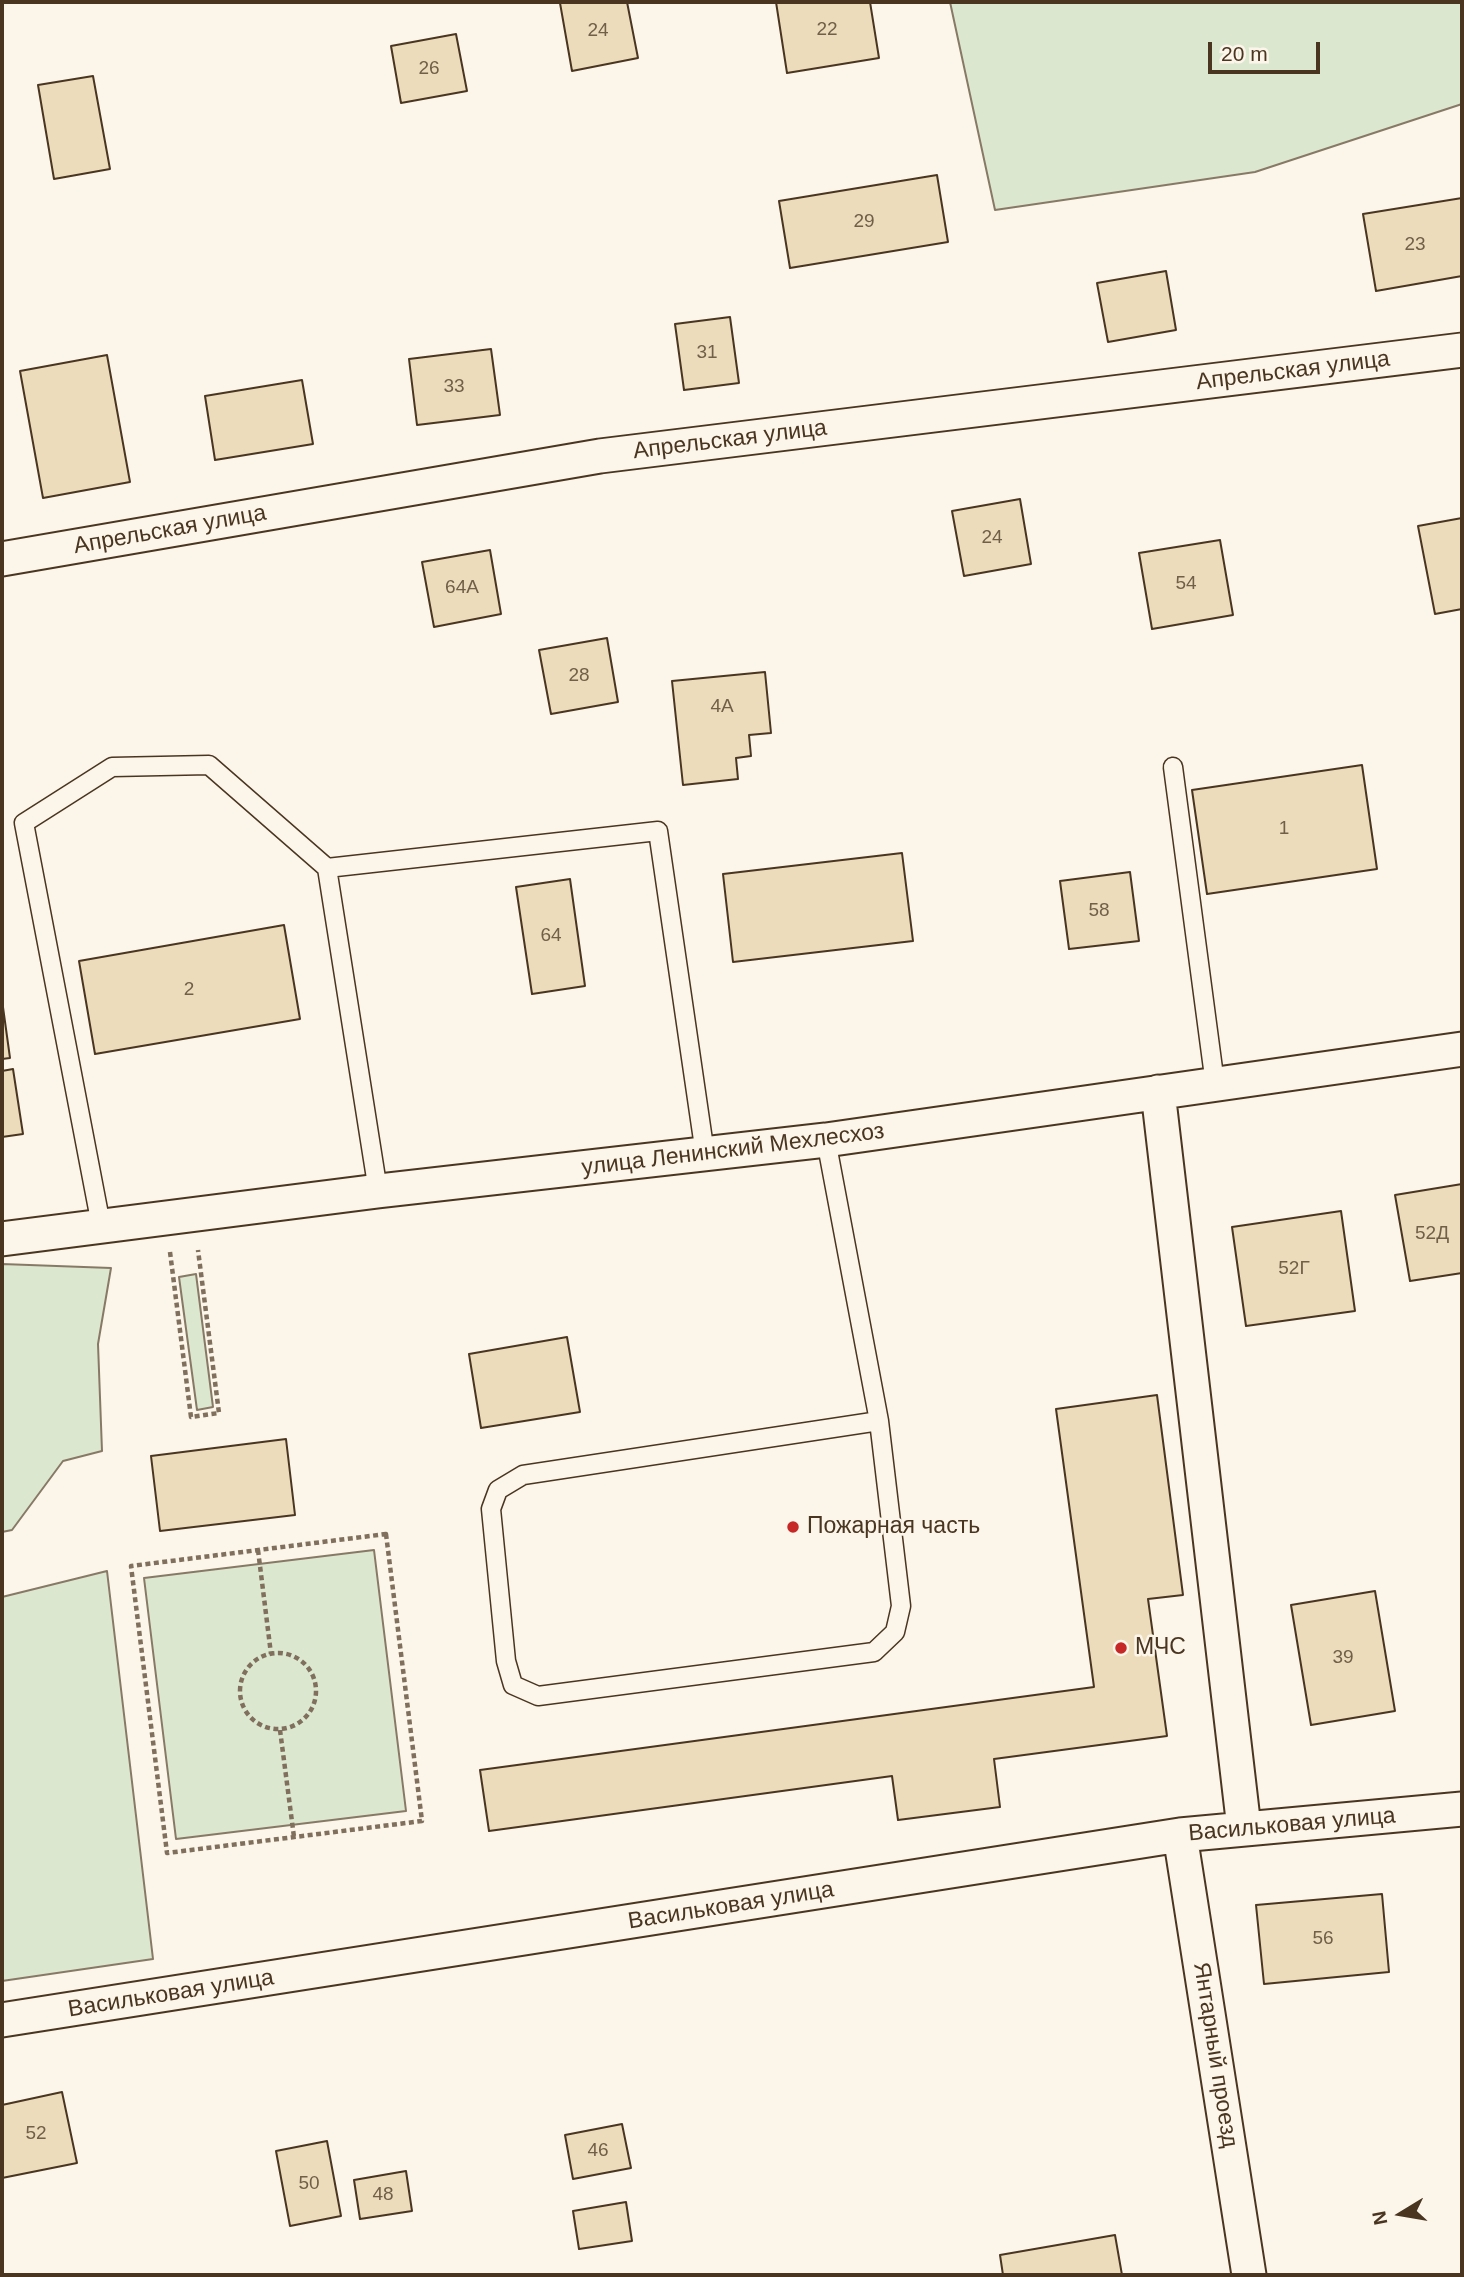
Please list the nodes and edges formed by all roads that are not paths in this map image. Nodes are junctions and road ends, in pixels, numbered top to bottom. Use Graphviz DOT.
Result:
graph roads {
  1 [pos="1462,350"];
  2 [pos="2,559"];
  3 [pos="1173,767"];
  4 [pos="327,868"];
  5 [pos="1462,1049"];
  6 [pos="1215,1084"];
  7 [pos="1158,1092"];
  8 [pos="826,1140"];
  9 [pos="705,1154"];
  10 [pos="378,1191"];
  11 [pos="101,1226"];
  12 [pos="2,1239"];
  13 [pos="879,1421"];
  14 [pos="1462,1809"];
  15 [pos="1244,1829"];
  16 [pos="1180,1835"];
  17 [pos="2,2020"];
  18 [pos="1250,2275"];
  1 -- 2 [label="street, Апрельская улица"];
  3 -- 6 [label="lane"];
  4 -- 9 [label="lane"];
  4 -- 10 [label="lane"];
  4 -- 11 [label="lane"];
  5 -- 6 [label="street, улица Ленинский Мехлесхоз"];
  6 -- 7 [label="street, улица Ленинский Мехлесхоз"];
  7 -- 8 [label="street, улица Ленинский Мехлесхоз"];
  7 -- 15 [label="street"];
  8 -- 9 [label="street, улица Ленинский Мехлесхоз"];
  8 -- 13 [label="lane"];
  9 -- 10 [label="street, улица Ленинский Мехлесхоз"];
  10 -- 11 [label="street, улица Ленинский Мехлесхоз"];
  11 -- 12 [label="street, улица Ленинский Мехлесхоз"];
  13 -- 13 [label="lane"];
  14 -- 15 [label="street, Васильковая улица"];
  15 -- 16 [label="street, Васильковая улица"];
  16 -- 17 [label="street, Васильковая улица"];
  16 -- 18 [label="street, Янтарный проезд"];
}
